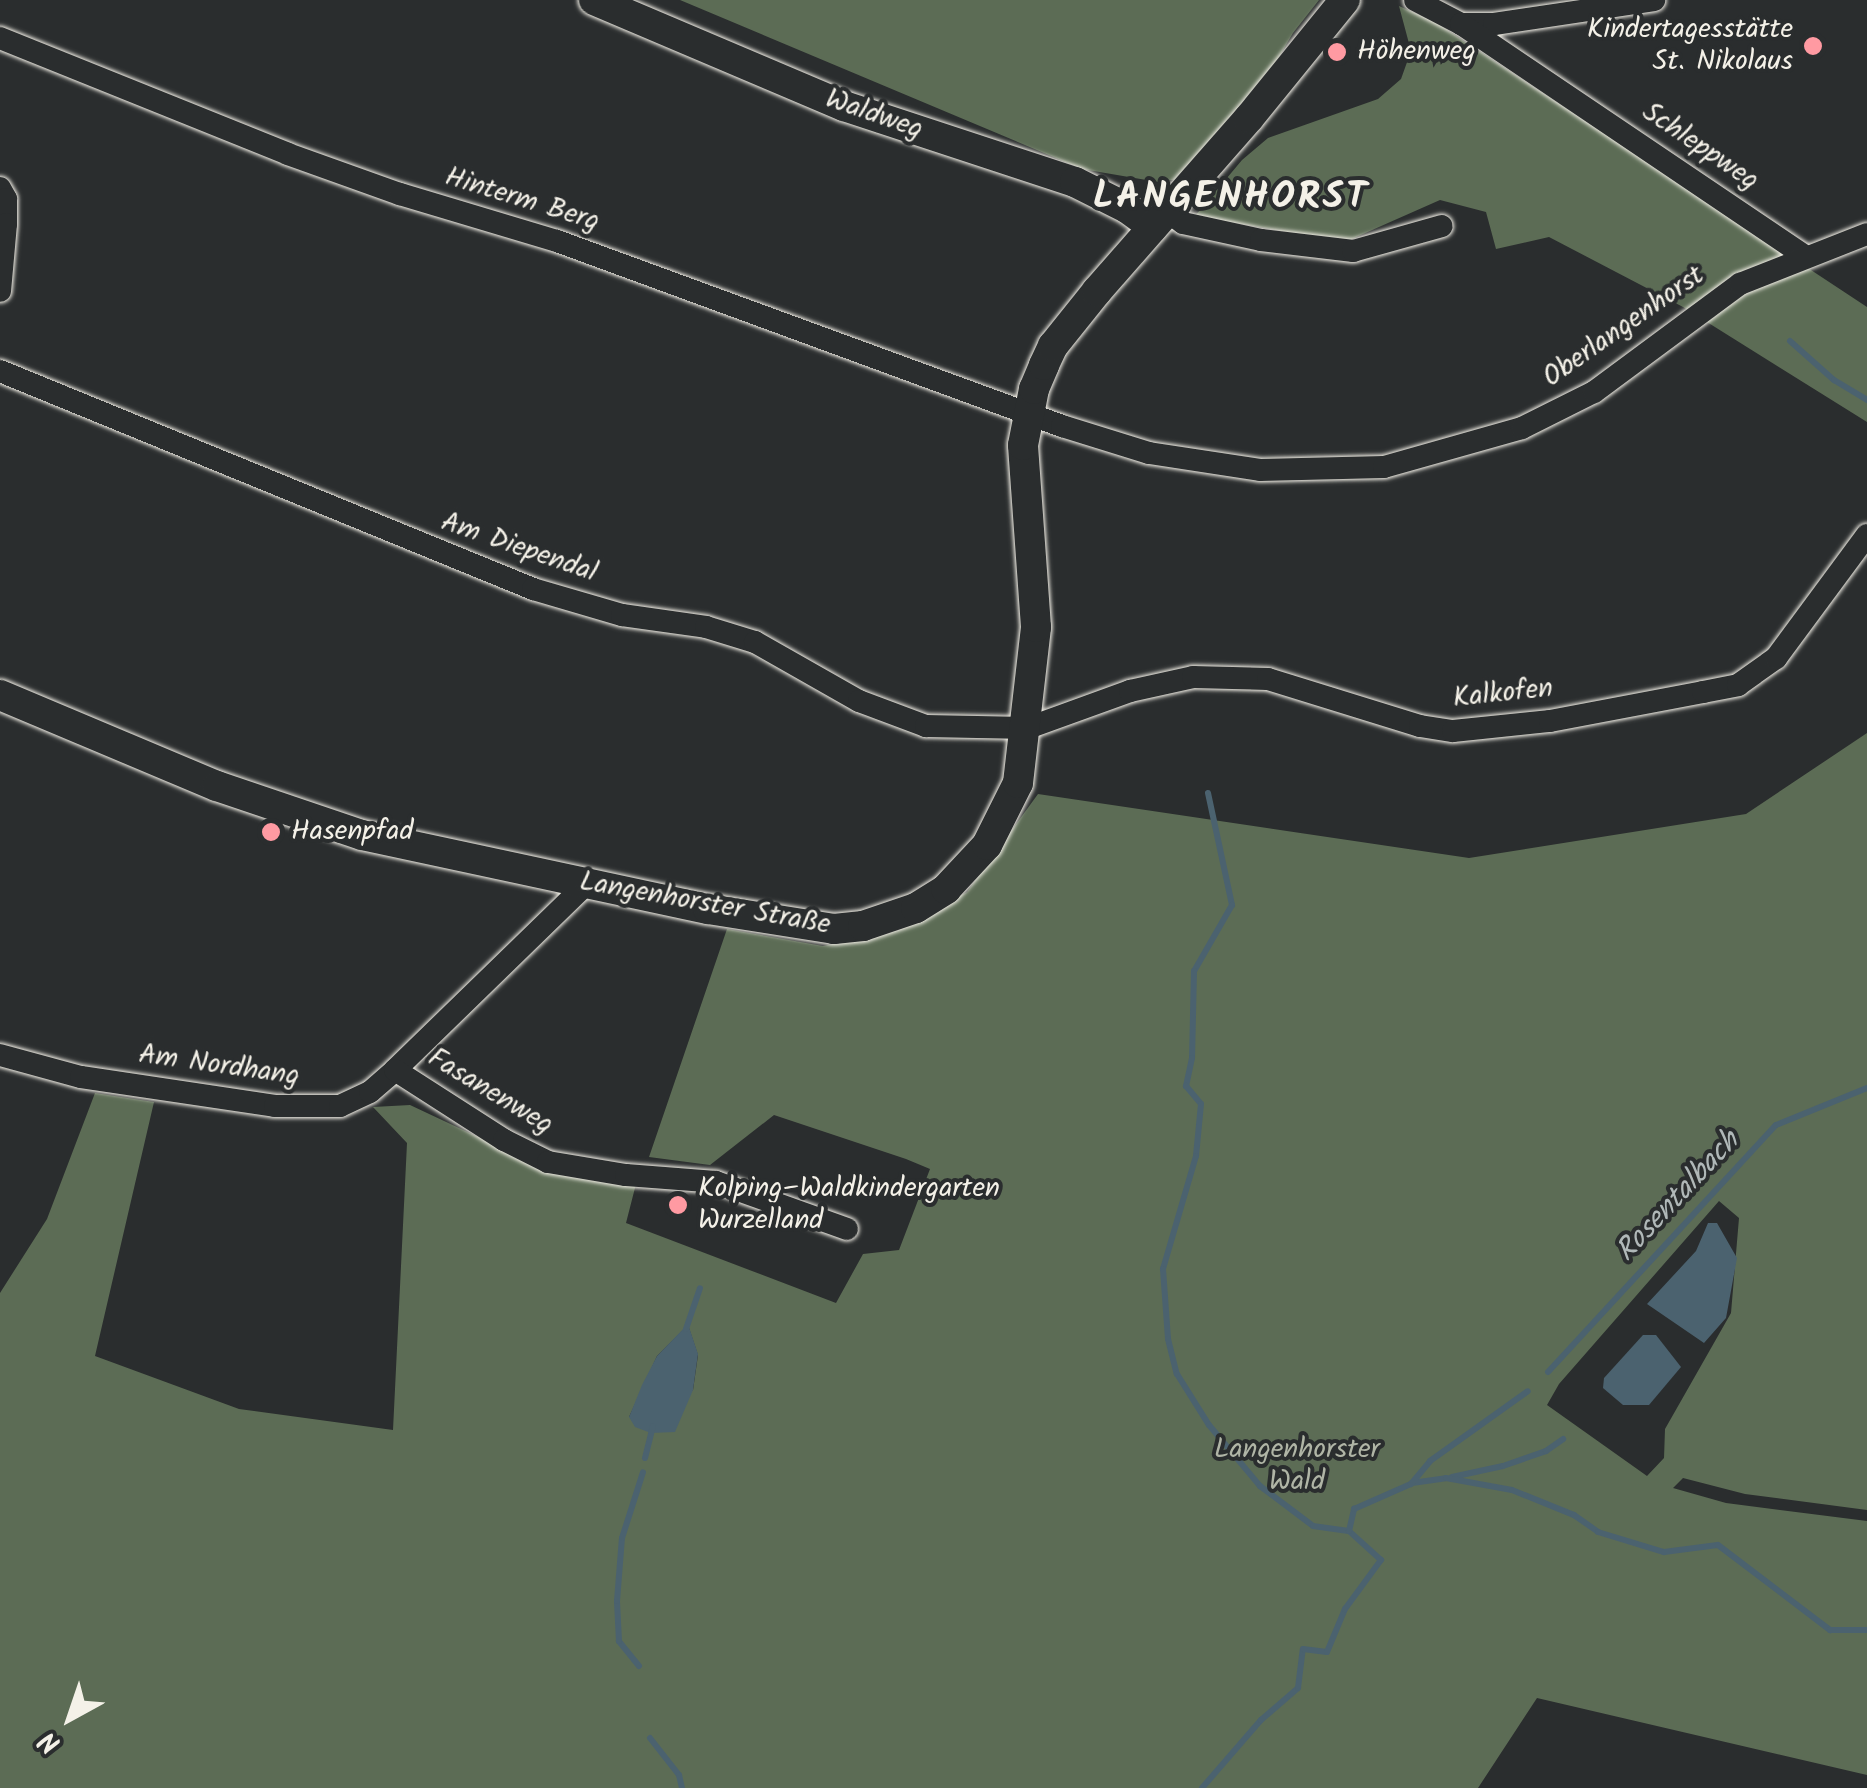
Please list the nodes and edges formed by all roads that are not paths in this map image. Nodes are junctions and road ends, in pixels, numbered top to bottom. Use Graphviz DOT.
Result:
graph roads {
  1 [pos="594,0"];
  2 [pos="1345,0"];
  3 [pos="1415,0"];
  4 [pos="1654,0"];
  5 [pos="1462,24"];
  6 [pos="0,38"];
  7 [pos="0,188"];
  8 [pos="1159,219"];
  9 [pos="1442,226"];
  10 [pos="1867,234"];
  11 [pos="1795,259"];
  12 [pos="0,291"];
  13 [pos="0,371"];
  14 [pos="1028,414"];
  15 [pos="1867,535"];
  16 [pos="0,695"];
  17 [pos="1028,728"];
  18 [pos="586,884"];
  19 [pos="0,1054"];
  20 [pos="395,1070"];
  21 [pos="847,1229"];
  1 -- 8 [label="street, Waldweg"];
  2 -- 8 [label="street, Langenhorster Straße"];
  3 -- 5 [label="street, Schleppweg"];
  4 -- 5 [label="street"];
  5 -- 11 [label="street, Schleppweg"];
  6 -- 14 [label="street, Hinterm Berg"];
  7 -- 12 [label="street"];
  8 -- 9 [label="street"];
  8 -- 14 [label="street, Langenhorster Straße"];
  10 -- 11 [label="street, Oberlangenhorst"];
  11 -- 14 [label="street, Oberlangenhorst"];
  13 -- 17 [label="street, Am Diependal"];
  14 -- 17 [label="street, Langenhorster Straße"];
  15 -- 17 [label="street, Kalkofen"];
  16 -- 18 [label="street, Langenhorster Straße"];
  17 -- 18 [label="street, Langenhorster Straße"];
  18 -- 20 [label="street, Am Nordhang"];
  19 -- 20 [label="street, Am Nordhang"];
  20 -- 21 [label="street, Fasanenweg"];
}
